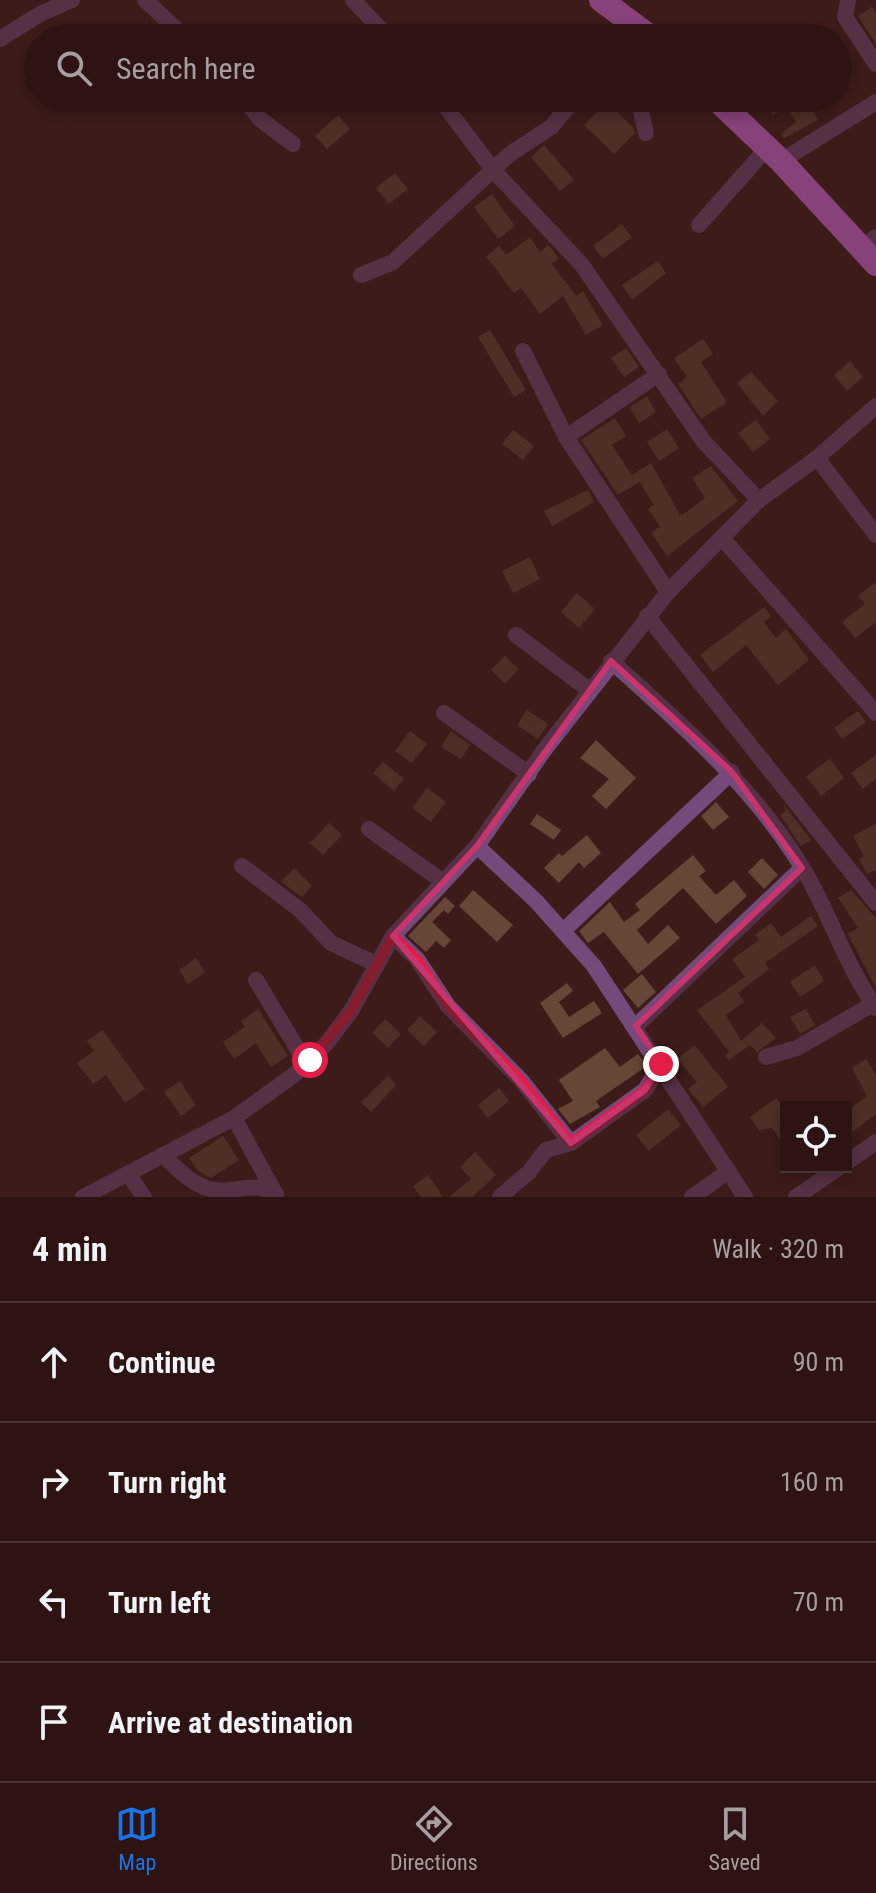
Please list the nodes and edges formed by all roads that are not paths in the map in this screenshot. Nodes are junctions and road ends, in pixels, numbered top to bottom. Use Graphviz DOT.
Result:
graph roads {
  1 [pos="72,0"];
  2 [pos="145,0"];
  3 [pos="353,0"];
  4 [pos="601,0"];
  5 [pos="848,0"];
  6 [pos="171,24"];
  7 [pos="376,24"];
  8 [pos="632,24"];
  9 [pos="850,24"];
  10 [pos="852,28"];
  11 [pos="0,39"];
  12 [pos="876,64"];
  13 [pos="876,102"];
  14 [pos="254,112"];
  15 [pos="450,112"];
  16 [pos="564,112"];
  17 [pos="641,112"];
  18 [pos="730,112"];
  19 [pos="646,133"];
  20 [pos="293,144"];
  21 [pos="774,154"];
  22 [pos="494,171"];
  23 [pos="699,225"];
  24 [pos="871,249"];
  25 [pos="361,275"];
  26 [pos="523,351"];
  27 [pos="659,374"];
  28 [pos="876,406"];
  29 [pos="566,437"];
  30 [pos="817,458"];
  31 [pos="759,500"];
  32 [pos="876,535"];
  33 [pos="723,539"];
  34 [pos="668,592"];
  35 [pos="647,616"];
  36 [pos="516,635"];
  37 [pos="611,661"];
  38 [pos="589,690"];
  39 [pos="444,713"];
  40 [pos="876,713"];
  41 [pos="732,772"];
  42 [pos="529,774"];
  43 [pos="369,829"];
  44 [pos="477,846"];
  45 [pos="242,866"];
  46 [pos="802,868"];
  47 [pos="442,881"];
  48 [pos="876,903"];
  49 [pos="564,930"];
  50 [pos="393,936"];
  51 [pos="376,964"];
  52 [pos="256,980"];
  53 [pos="874,1006"];
  54 [pos="636,1026"];
  55 [pos="766,1057"];
  56 [pos="306,1063"];
  57 [pos="661,1064"];
  58 [pos="234,1118"];
  59 [pos="876,1142"];
  60 [pos="571,1143"];
  61 [pos="163,1155"];
  62 [pos="852,1159"];
  63 [pos="729,1171"];
  64 [pos="831,1173"];
  65 [pos="128,1174"];
  66 [pos="277,1196"];
  67 [pos="83,1197"];
  68 [pos="144,1197"];
  69 [pos="500,1197"];
  70 [pos="692,1197"];
  71 [pos="745,1197"];
  72 [pos="796,1197"];
  1 -- 11 [label="street"];
  2 -- 6 [label="street"];
  3 -- 7 [label="street"];
  4 -- 8 [label="highway"];
  5 -- 9 [label="street"];
  10 -- 12 [label="street"];
  13 -- 21 [label="street"];
  14 -- 20 [label="street"];
  15 -- 22 [label="street"];
  16 -- 22 [label="street"];
  17 -- 19 [label="street"];
  18 -- 21 [label="highway"];
  21 -- 23 [label="street"];
  21 -- 24 [label="highway"];
  22 -- 25 [label="street"];
  22 -- 27 [label="street"];
  26 -- 29 [label="street"];
  27 -- 29 [label="street"];
  27 -- 31 [label="street"];
  28 -- 30 [label="street"];
  29 -- 34 [label="street"];
  30 -- 31 [label="street"];
  30 -- 32 [label="street"];
  31 -- 33 [label="street"];
  33 -- 34 [label="street"];
  33 -- 40 [label="street"];
  34 -- 35 [label="street"];
  35 -- 37 [label="street"];
  35 -- 48 [label="street"];
  36 -- 38 [label="street"];
  37 -- 38 [label="street"];
  37 -- 41 [label="street"];
  38 -- 42 [label="street"];
  39 -- 42 [label="street"];
  41 -- 46 [label="street"];
  41 -- 49 [label="street"];
  42 -- 44 [label="street"];
  43 -- 47 [label="street"];
  44 -- 47 [label="street"];
  44 -- 49 [label="street"];
  45 -- 51 [label="street"];
  46 -- 53 [label="street"];
  46 -- 54 [label="street"];
  47 -- 50 [label="street"];
  49 -- 54 [label="street"];
  50 -- 51 [label="street"];
  50 -- 60 [label="street"];
  51 -- 56 [label="street"];
  52 -- 56 [label="street"];
  53 -- 55 [label="street"];
  54 -- 57 [label="street"];
  56 -- 58 [label="street"];
  57 -- 60 [label="street"];
  57 -- 63 [label="street"];
  58 -- 61 [label="street"];
  58 -- 66 [label="street"];
  59 -- 62 [label="street"];
  60 -- 69 [label="street"];
  61 -- 65 [label="street"];
  61 -- 66 [label="street"];
  63 -- 70 [label="street"];
  63 -- 71 [label="street"];
  64 -- 72 [label="street"];
  65 -- 67 [label="street"];
  65 -- 68 [label="street"];
}
